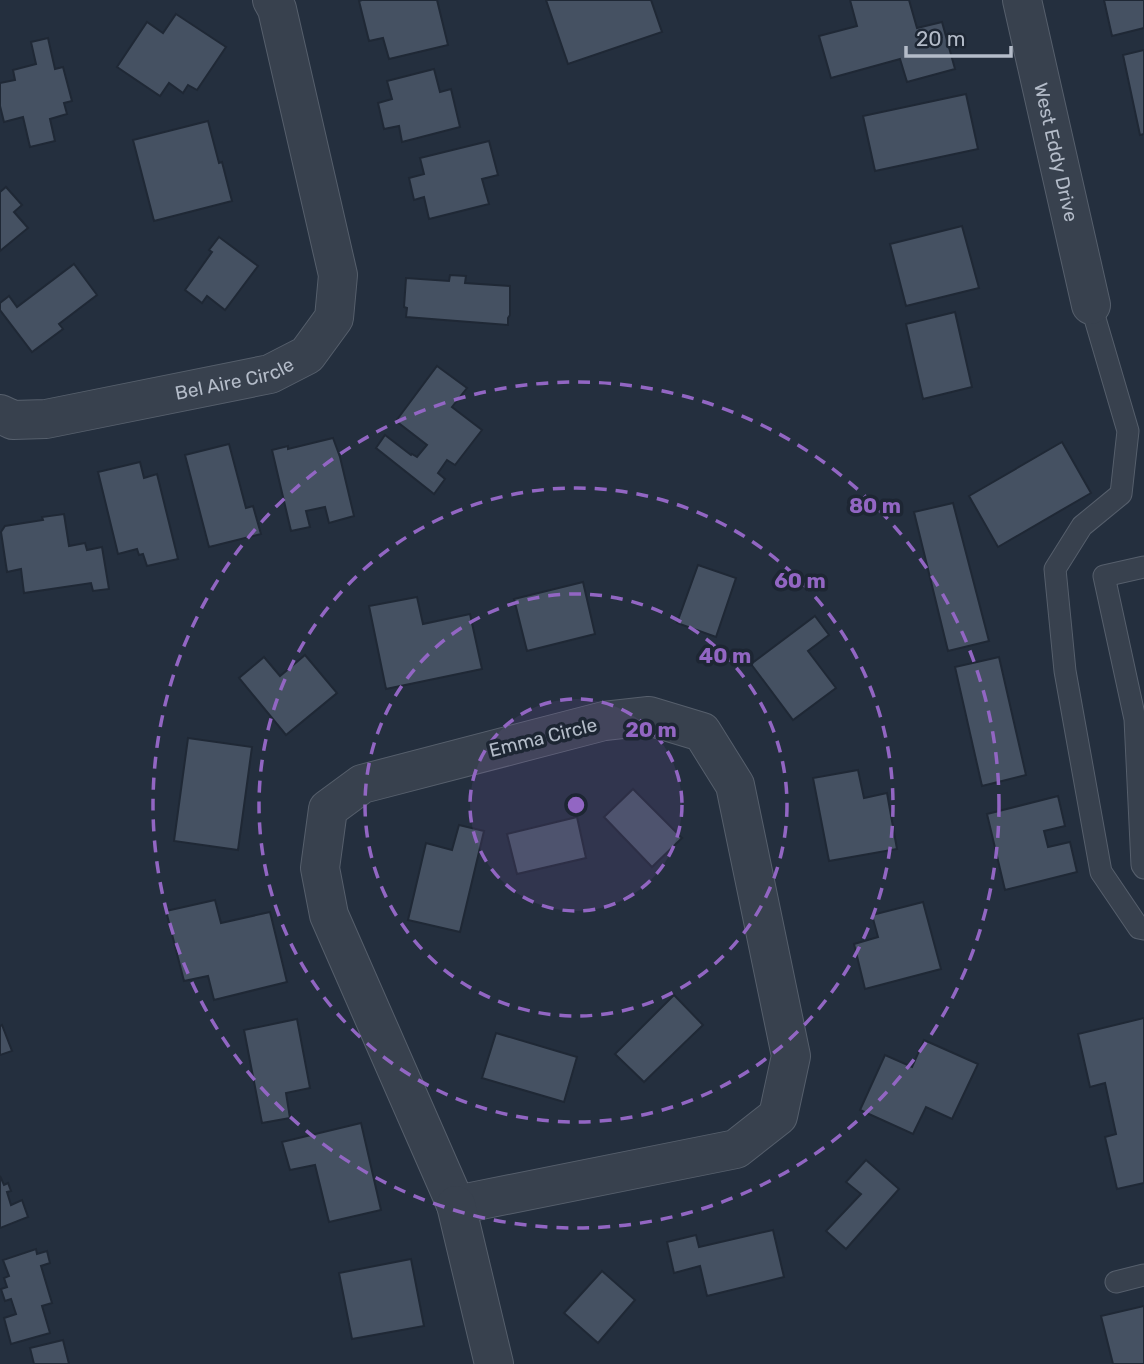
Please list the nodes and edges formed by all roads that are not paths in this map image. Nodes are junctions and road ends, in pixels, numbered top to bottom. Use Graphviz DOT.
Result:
graph roads {
  1 [pos="272,0"];
  2 [pos="1023,0"];
  3 [pos="1091,305"];
  4 [pos="0,414"];
  5 [pos="1136,429"];
  6 [pos="1144,567"];
  7 [pos="1144,868"];
  8 [pos="1144,929"];
  9 [pos="456,1205"];
  10 [pos="1144,1275"];
  11 [pos="1116,1282"];
  12 [pos="494,1364"];
  1 -- 4 [label="street, Bel Aire Circle"];
  2 -- 3 [label="street, West Eddy Drive"];
  3 -- 5 [label="lane"];
  5 -- 8 [label="lane"];
  6 -- 7 [label="lane"];
  9 -- 9 [label="street, Emma Circle"];
  9 -- 12 [label="street, Emma Circle"];
  10 -- 11 [label="lane"];
}
